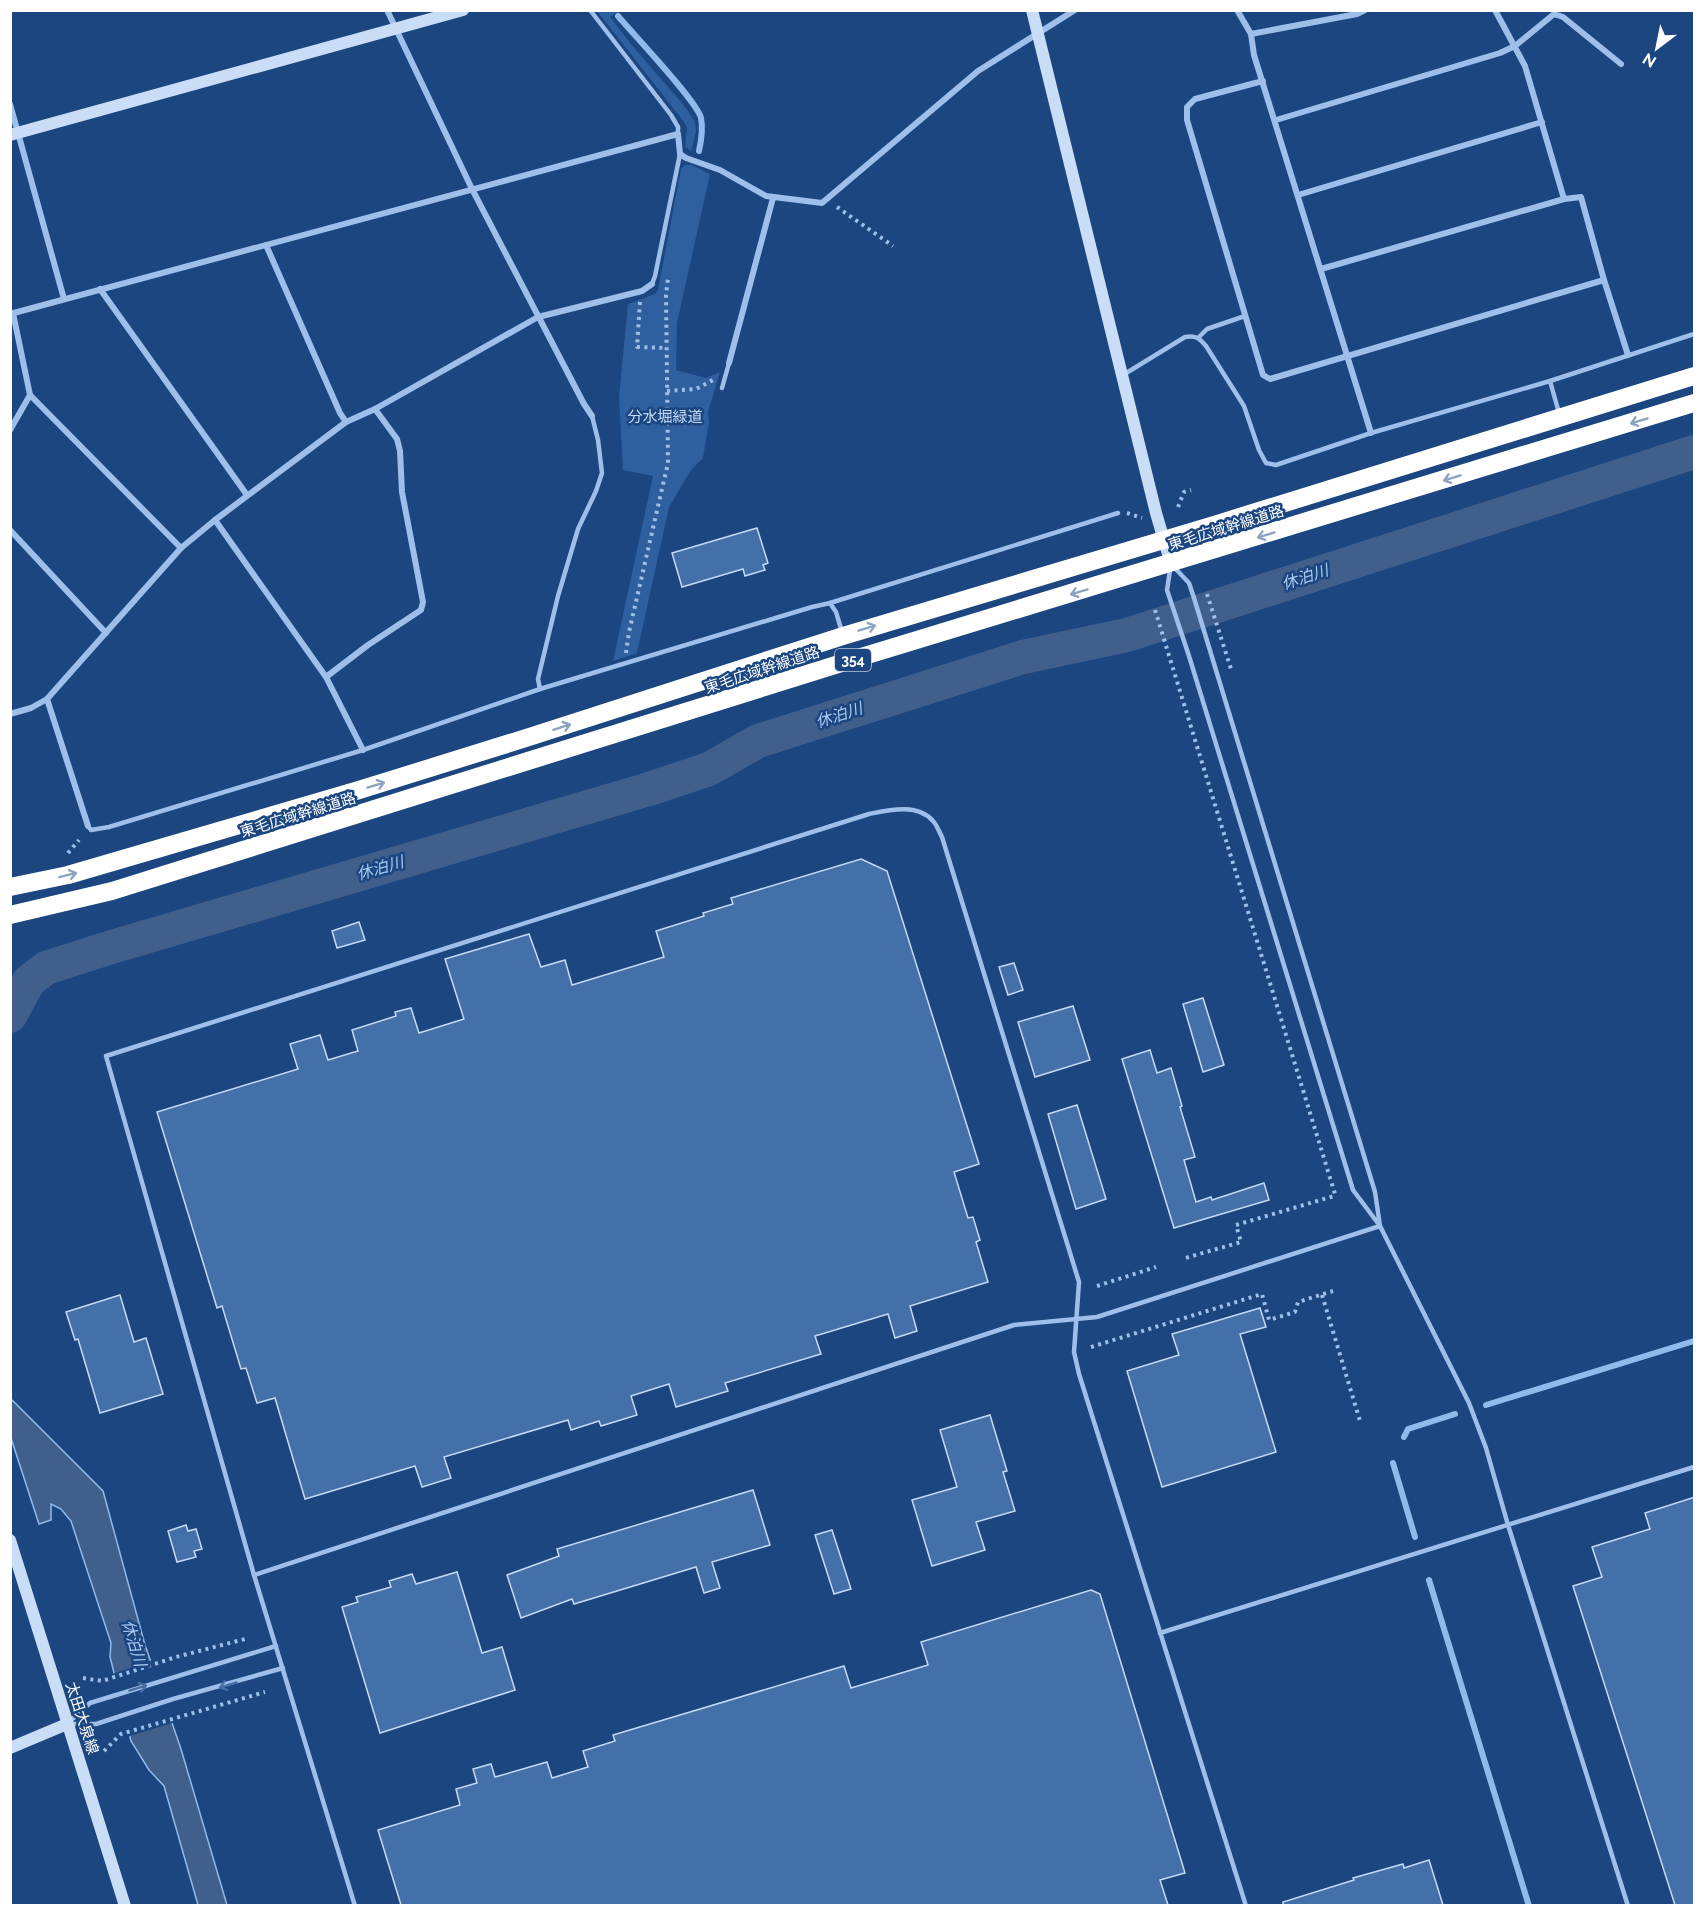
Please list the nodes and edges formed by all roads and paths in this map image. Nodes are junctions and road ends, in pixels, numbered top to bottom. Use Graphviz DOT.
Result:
graph roads {
  1 [pos="387,10"];
  2 [pos="463,10"];
  3 [pos="590,10"];
  4 [pos="1032,10"];
  5 [pos="1075,10"];
  6 [pos="1237,10"];
  7 [pos="1365,10"];
  8 [pos="1495,10"];
  9 [pos="396,29"];
  10 [pos="1038,33"];
  11 [pos="1251,34"];
  12 [pos="1515,46"];
  13 [pos="1621,64"];
  14 [pos="1263,81"];
  15 [pos="10,104"];
  16 [pos="1276,120"];
  17 [pos="1542,122"];
  18 [pos="14,134"];
  19 [pos="678,134"];
  20 [pos="680,154"];
  21 [pos="472,189"];
  22 [pos="1298,195"];
  23 [pos="773,198"];
  24 [pos="1564,199"];
  25 [pos="826,201"];
  26 [pos="266,245"];
  27 [pos="893,246"];
  28 [pos="1321,269"];
  29 [pos="669,272"];
  30 [pos="1604,280"];
  31 [pos="652,284"];
  32 [pos="100,289"];
  33 [pos="639,292"];
  34 [pos="64,299"];
  35 [pos="12,313"];
  36 [pos="1245,316"];
  37 [pos="538,317"];
  38 [pos="1695,334"];
  39 [pos="1199,337"];
  40 [pos="666,348"];
  41 [pos="1628,355"];
  42 [pos="1347,357"];
  43 [pos="729,363"];
  44 [pos="727,372"];
  45 [pos="1122,376"];
  46 [pos="1695,376"];
  47 [pos="1550,381"];
  48 [pos="722,388"];
  49 [pos="667,391"];
  50 [pos="30,395"];
  51 [pos="1695,403"];
  52 [pos="375,409"];
  53 [pos="592,416"];
  54 [pos="1560,416"];
  55 [pos="346,423"];
  56 [pos="10,430"];
  57 [pos="1371,433"];
  58 [pos="1191,490"];
  59 [pos="247,495"];
  60 [pos="1178,507"];
  61 [pos="1118,513"];
  62 [pos="215,520"];
  63 [pos="10,530"];
  64 [pos="1163,539"];
  65 [pos="181,548"];
  66 [pos="1171,564"];
  67 [pos="1207,594"];
  68 [pos="830,603"];
  69 [pos="1155,610"];
  70 [pos="106,633"];
  71 [pos="843,636"];
  72 [pos="626,656"];
  73 [pos="1232,672"];
  74 [pos="326,677"];
  75 [pos="540,689"];
  76 [pos="46,699"];
  77 [pos="10,714"];
  78 [pos="363,750"];
  79 [pos="88,826"];
  80 [pos="79,840"];
  81 [pos="68,853"];
  82 [pos="10,887"];
  83 [pos="10,915"];
  84 [pos="1380,1226"];
  85 [pos="1182,1259"];
  86 [pos="1156,1267"];
  87 [pos="1097,1286"];
  88 [pos="1333,1291"];
  89 [pos="1322,1295"];
  90 [pos="1075,1318"];
  91 [pos="1091,1347"];
  92 [pos="1360,1421"];
  93 [pos="1695,1467"];
  94 [pos="1508,1525"];
  95 [pos="10,1540"];
  96 [pos="13,1556"];
  97 [pos="254,1575"];
  98 [pos="1160,1633"];
  99 [pos="249,1638"];
  100 [pos="276,1647"];
  101 [pos="282,1668"];
  102 [pos="83,1678"];
  103 [pos="265,1692"];
  104 [pos="67,1724"];
  105 [pos="10,1748"];
  106 [pos="104,1751"];
  107 [pos="125,1905"];
  108 [pos="355,1905"];
  109 [pos="1246,1905"];
  110 [pos="1628,1905"];
  1 -- 9 [label="street"];
  2 -- 9 [label="street"];
  3 -- 19 [label="lane"];
  4 -- 10 [label="street"];
  5 -- 10 [label="street"];
  6 -- 11 [label="street"];
  7 -- 11 [label="street"];
  8 -- 12 [label="street"];
  9 -- 18 [label="street"];
  9 -- 21 [label="street"];
  10 -- 25 [label="street"];
  10 -- 45 [label="street"];
  11 -- 14 [label="street"];
  12 -- 13 [label="street"];
  12 -- 16 [label="street"];
  12 -- 17 [label="street"];
  14 -- 16 [label="street"];
  14 -- 36 [label="street"];
  15 -- 18 [label="street"];
  16 -- 22 [label="street"];
  17 -- 22 [label="street"];
  17 -- 24 [label="street"];
  18 -- 34 [label="street"];
  19 -- 20 [label="street"];
  19 -- 21 [label="street"];
  20 -- 23 [label="street"];
  20 -- 31 [label="lane"];
  21 -- 26 [label="street"];
  21 -- 37 [label="street"];
  22 -- 28 [label="street"];
  23 -- 25 [label="street"];
  23 -- 43 [label="street"];
  24 -- 28 [label="street"];
  24 -- 30 [label="street"];
  25 -- 27 [label="path"];
  26 -- 32 [label="street"];
  26 -- 55 [label="street"];
  28 -- 42 [label="street"];
  29 -- 40 [label="path"];
  30 -- 41 [label="street"];
  30 -- 42 [label="street"];
  31 -- 33 [label="street"];
  32 -- 34 [label="street"];
  32 -- 59 [label="street"];
  33 -- 37 [label="street"];
  33 -- 40 [label="path"];
  34 -- 35 [label="street"];
  35 -- 50 [label="street"];
  36 -- 39 [label="lane"];
  36 -- 42 [label="street"];
  37 -- 52 [label="street"];
  37 -- 53 [label="street"];
  38 -- 41 [label="lane"];
  39 -- 45 [label="lane"];
  39 -- 57 [label="lane"];
  40 -- 49 [label="path"];
  41 -- 47 [label="lane"];
  42 -- 57 [label="street"];
  43 -- 44 [label="lane"];
  44 -- 48 [label="lane"];
  44 -- 49 [label="path"];
  45 -- 64 [label="street"];
  46 -- 54 [label="highway, 東毛広域幹線道路 / 354"];
  47 -- 54 [label="lane"];
  47 -- 57 [label="lane"];
  49 -- 72 [label="path"];
  50 -- 56 [label="street"];
  50 -- 65 [label="street"];
  51 -- 66 [label="highway, 東毛広域幹線道路 / 354, one-way"];
  52 -- 55 [label="street"];
  52 -- 74 [label="street"];
  53 -- 75 [label="lane"];
  54 -- 64 [label="highway, 東毛広域幹線道路 / 354"];
  55 -- 59 [label="street"];
  58 -- 60 [label="path"];
  59 -- 62 [label="street"];
  61 -- 68 [label="lane"];
  62 -- 65 [label="street"];
  62 -- 74 [label="street"];
  63 -- 70 [label="street"];
  64 -- 66 [label="street"];
  71 -- 64 [label="highway, 東毛広域幹線道路 / 354, one-way"];
  65 -- 70 [label="street"];
  66 -- 83 [label="highway, 東毛広域幹線道路 / 354, one-way"];
  66 -- 84 [label="lane"];
  66 -- 84 [label="lane"];
  67 -- 73 [label="path"];
  68 -- 71 [label="lane"];
  68 -- 75 [label="lane"];
  69 -- 85 [label="path"];
  70 -- 76 [label="street"];
  82 -- 71 [label="highway, 東毛広域幹線道路 / 354, one-way"];
  74 -- 78 [label="street"];
  75 -- 78 [label="lane"];
  76 -- 77 [label="street"];
  76 -- 79 [label="street"];
  78 -- 79 [label="lane"];
  80 -- 81 [label="path"];
  84 -- 90 [label="lane"];
  84 -- 94 [label="lane"];
  86 -- 87 [label="path"];
  88 -- 89 [label="path"];
  89 -- 91 [label="path"];
  89 -- 92 [label="path"];
  90 -- 97 [label="lane"];
  90 -- 97 [label="lane"];
  90 -- 98 [label="lane"];
  93 -- 94 [label="lane"];
  94 -- 98 [label="lane"];
  94 -- 110 [label="lane"];
  95 -- 96 [label="street, 太田大泉線"];
  96 -- 104 [label="street, 太田大泉線"];
  97 -- 100 [label="lane"];
  98 -- 109 [label="lane"];
  99 -- 102 [label="path"];
  100 -- 101 [label="lane"];
  104 -- 100 [label="lane, one-way"];
  101 -- 104 [label="lane, one-way"];
  101 -- 108 [label="lane"];
  103 -- 106 [label="path"];
  104 -- 105 [label="street"];
  104 -- 107 [label="street, 太田大泉線"];
}
